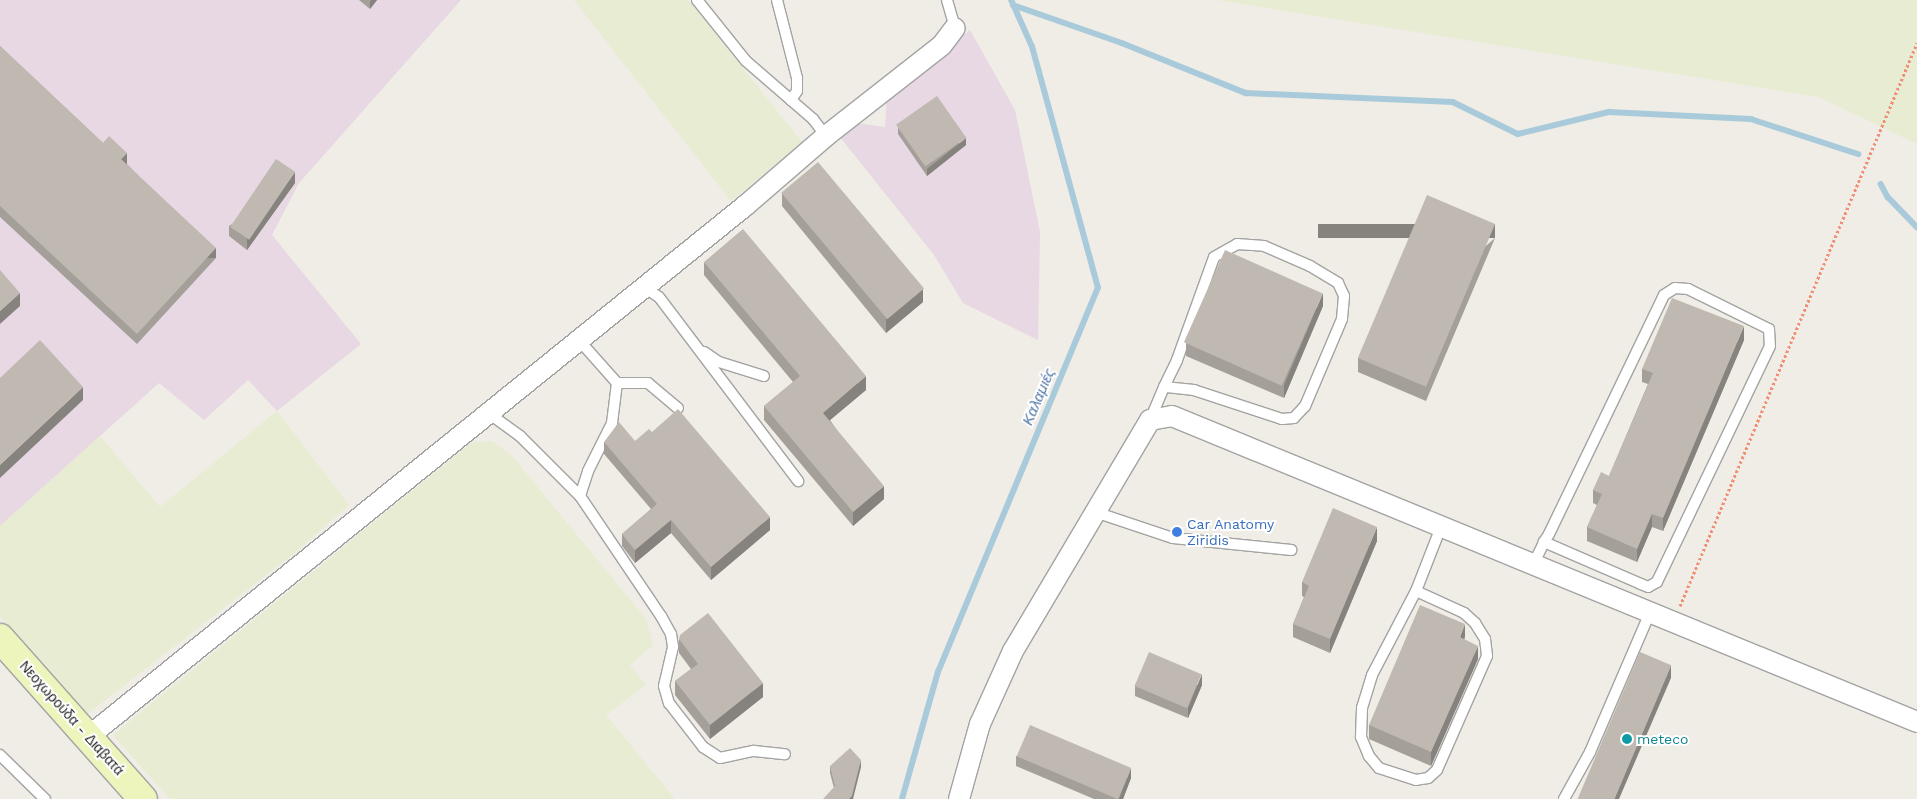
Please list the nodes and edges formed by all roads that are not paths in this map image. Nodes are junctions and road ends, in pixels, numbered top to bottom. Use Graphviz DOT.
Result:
graph roads {
  1 [pos="697,0"];
  2 [pos="777,0"];
  3 [pos="947,0"];
  4 [pos="955,28"];
  5 [pos="791,100"];
  6 [pos="826,136"];
  7 [pos="643,286"];
  8 [pos="578,339"];
  9 [pos="697,348"];
  10 [pos="764,376"];
  11 [pos="617,383"];
  12 [pos="1164,388"];
  13 [pos="678,408"];
  14 [pos="487,412"];
  15 [pos="1150,420"];
  16 [pos="798,481"];
  17 [pos="580,496"];
  18 [pos="1096,512"];
  19 [pos="1441,527"];
  20 [pos="1544,542"];
  21 [pos="1291,550"];
  22 [pos="1533,565"];
  23 [pos="1416,591"];
  24 [pos="1650,614"];
  25 [pos="0,638"];
  26 [pos="1917,722"];
  27 [pos="88,737"];
  28 [pos="785,754"];
  29 [pos="0,755"];
  30 [pos="45,799"];
  31 [pos="143,799"];
  32 [pos="959,799"];
  33 [pos="1564,799"];
  1 -- 5 [label="lane"];
  2 -- 5 [label="lane"];
  3 -- 4 [label="lane"];
  4 -- 6 [label="street"];
  5 -- 6 [label="lane"];
  6 -- 7 [label="street"];
  7 -- 8 [label="street"];
  7 -- 9 [label="lane"];
  8 -- 11 [label="lane"];
  8 -- 14 [label="street"];
  9 -- 10 [label="lane"];
  9 -- 16 [label="lane"];
  11 -- 13 [label="lane"];
  11 -- 17 [label="lane"];
  12 -- 12 [label="lane"];
  12 -- 15 [label="lane"];
  14 -- 17 [label="lane"];
  14 -- 27 [label="street"];
  15 -- 18 [label="street"];
  15 -- 19 [label="street"];
  17 -- 28 [label="lane"];
  18 -- 21 [label="lane"];
  18 -- 32 [label="street"];
  19 -- 22 [label="street"];
  19 -- 23 [label="lane"];
  20 -- 20 [label="lane"];
  20 -- 22 [label="lane"];
  22 -- 24 [label="street"];
  23 -- 23 [label="lane"];
  24 -- 26 [label="street"];
  24 -- 33 [label="lane"];
  25 -- 27 [label="street, Νεοχωρούδα - Διαβατά"];
  27 -- 31 [label="street, Νεοχωρούδα - Διαβατά"];
  29 -- 30 [label="lane"];
}
